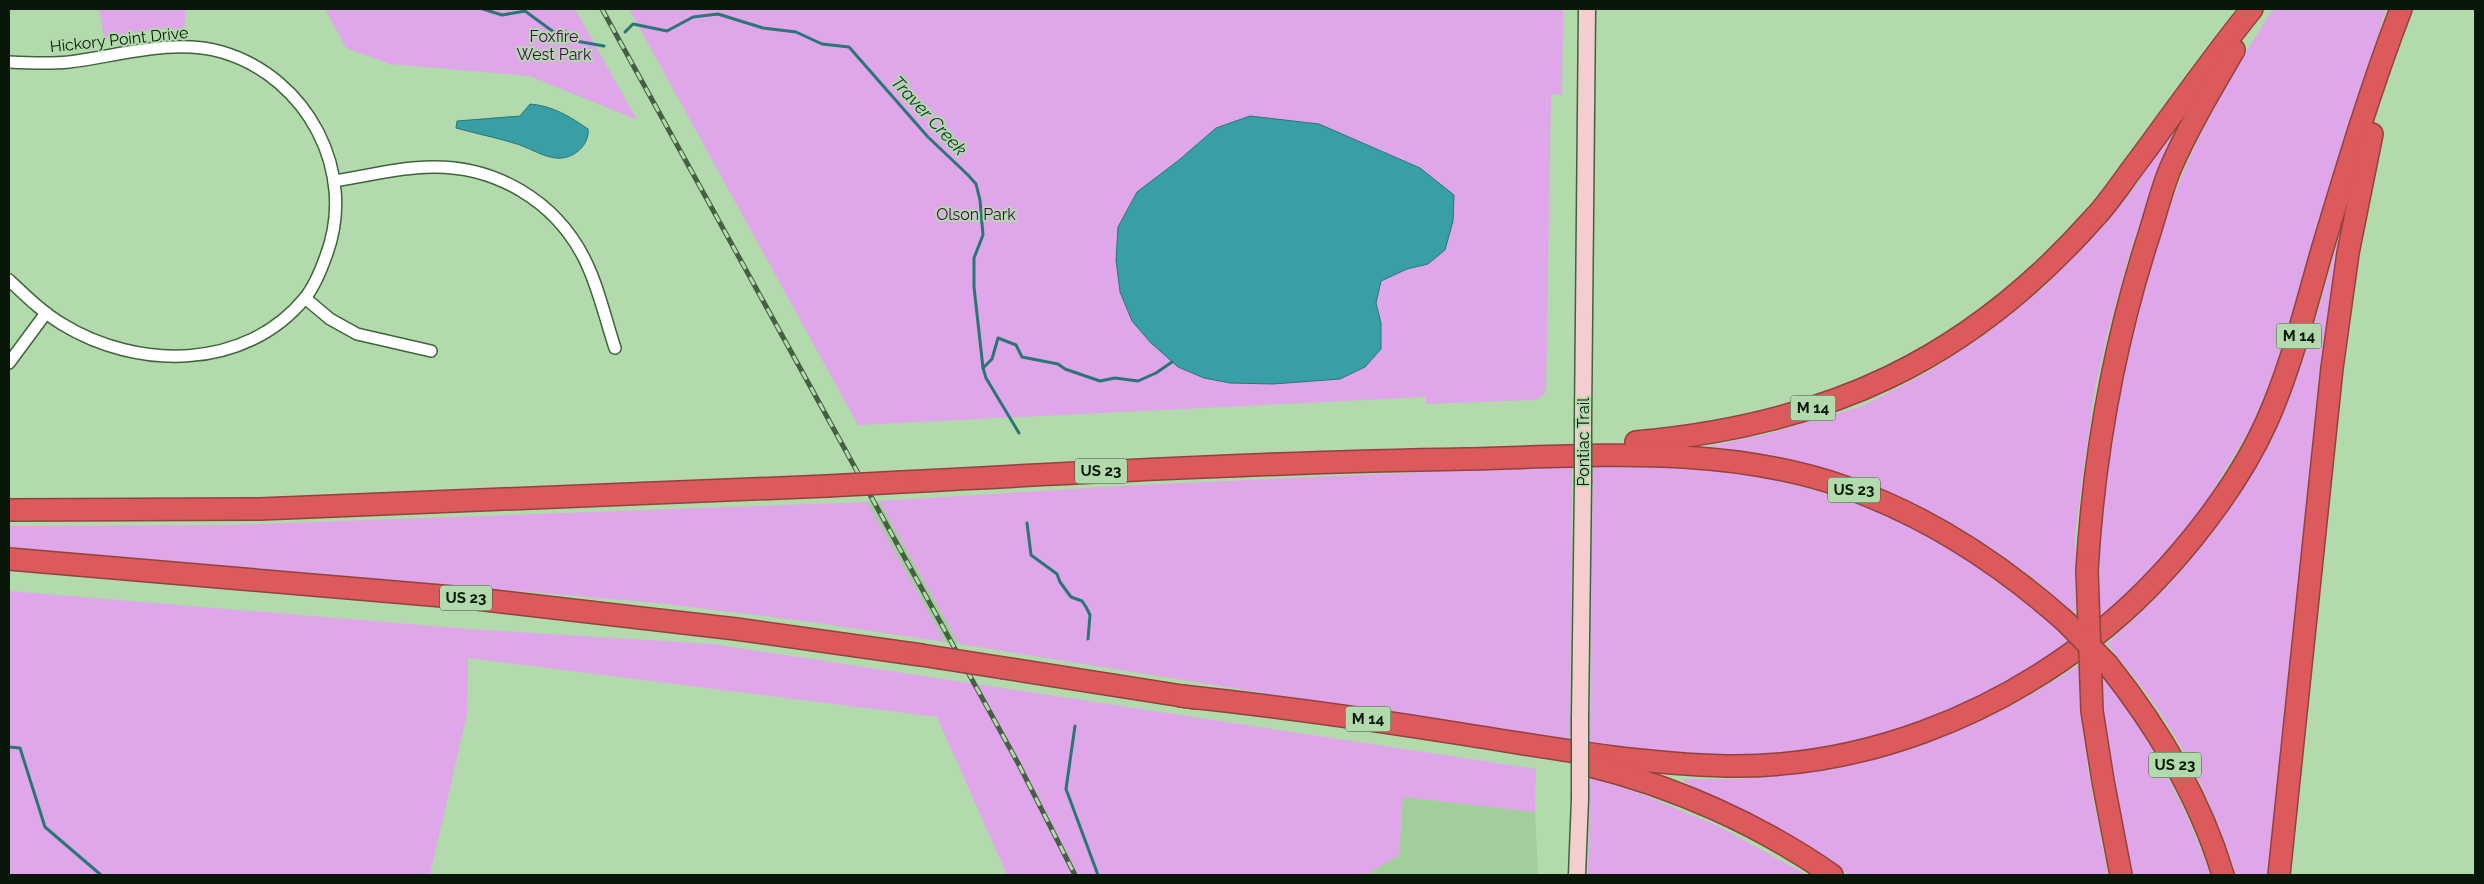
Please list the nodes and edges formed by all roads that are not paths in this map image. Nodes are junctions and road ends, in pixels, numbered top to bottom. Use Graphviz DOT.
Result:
graph roads {
  1 [pos="1587,9"];
  2 [pos="2252,9"];
  3 [pos="2259,9"];
  4 [pos="2401,9"];
  5 [pos="9,62"];
  6 [pos="334,181"];
  7 [pos="9,280"];
  8 [pos="305,298"];
  9 [pos="46,313"];
  10 [pos="614,348"];
  11 [pos="431,351"];
  12 [pos="9,363"];
  13 [pos="1301,462"];
  14 [pos="9,510"];
  15 [pos="9,559"];
  16 [pos="1181,696"];
  17 [pos="1577,875"];
  18 [pos="1832,875"];
  19 [pos="2121,875"];
  20 [pos="2223,875"];
  21 [pos="2279,875"];
  1 -- 17 [label="main road, Pontiac Trail, bridge"];
  2 -- 13 [label="highway, M 14"];
  3 -- 19 [label="highway, bridge"];
  4 -- 16 [label="highway, M 14"];
  4 -- 21 [label="highway"];
  5 -- 6 [label="street, Hickory Point Drive"];
  6 -- 8 [label="street, Hickory Point Drive"];
  6 -- 10 [label="street"];
  7 -- 9 [label="street, Hickory Point Drive"];
  8 -- 9 [label="street, Hickory Point Drive"];
  8 -- 11 [label="street"];
  9 -- 12 [label="street"];
  13 -- 14 [label="highway, US 23, bridge"];
  13 -- 20 [label="highway, US 23, bridge"];
  15 -- 16 [label="highway, US 23, bridge"];
  16 -- 18 [label="highway, US 23"];
}
